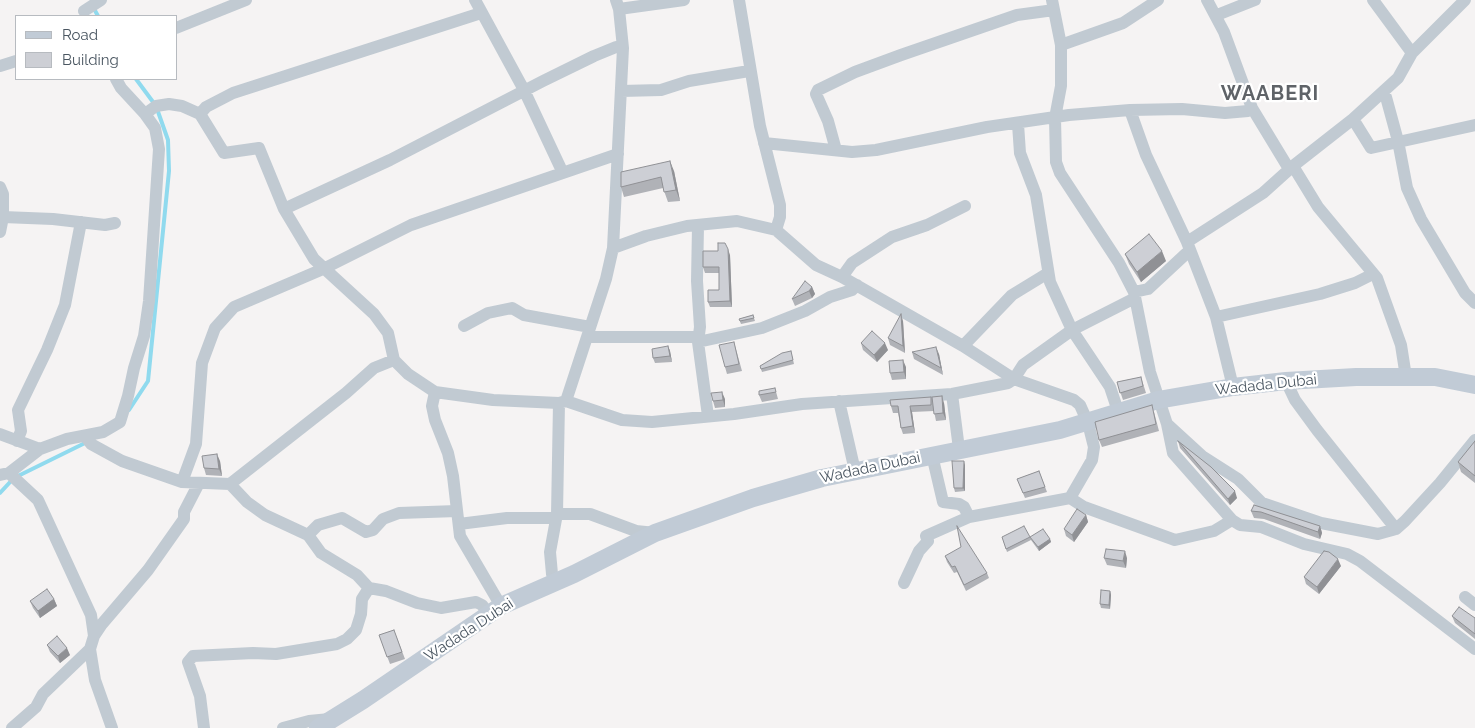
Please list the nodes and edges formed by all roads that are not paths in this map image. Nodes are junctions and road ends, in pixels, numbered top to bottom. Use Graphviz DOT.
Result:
graph roads {
  1 [pos="101,0"];
  2 [pos="246,0"];
  3 [pos="475,0"];
  4 [pos="684,0"];
  5 [pos="740,0"];
  6 [pos="1158,0"];
  7 [pos="1208,0"];
  8 [pos="1255,0"];
  9 [pos="1373,0"];
  10 [pos="1465,0"];
  11 [pos="618,4"];
  12 [pos="1053,5"];
  13 [pos="83,11"];
  14 [pos="481,13"];
  15 [pos="1217,14"];
  16 [pos="178,27"];
  17 [pos="1060,45"];
  18 [pos="623,48"];
  19 [pos="1412,53"];
  20 [pos="15,61"];
  21 [pos="0,66"];
  22 [pos="749,70"];
  23 [pos="117,80"];
  24 [pos="524,90"];
  25 [pos="621,91"];
  26 [pos="1382,92"];
  27 [pos="1252,108"];
  28 [pos="1130,110"];
  29 [pos="145,114"];
  30 [pos="200,114"];
  31 [pos="1055,118"];
  32 [pos="1353,119"];
  33 [pos="1018,124"];
  34 [pos="1475,125"];
  35 [pos="1398,141"];
  36 [pos="764,143"];
  37 [pos="836,150"];
  38 [pos="618,154"];
  39 [pos="1291,167"];
  40 [pos="562,171"];
  41 [pos="0,187"];
  42 [pos="965,206"];
  43 [pos="284,209"];
  44 [pos="2,214"];
  45 [pos="82,222"];
  46 [pos="115,223"];
  47 [pos="698,226"];
  48 [pos="776,230"];
  49 [pos="0,232"];
  50 [pos="1188,246"];
  51 [pos="613,248"];
  52 [pos="322,269"];
  53 [pos="1048,273"];
  54 [pos="1373,274"];
  55 [pos="842,277"];
  56 [pos="857,285"];
  57 [pos="1134,295"];
  58 [pos="1475,303"];
  59 [pos="1216,317"];
  60 [pos="464,326"];
  61 [pos="1072,330"];
  62 [pos="588,332"];
  63 [pos="698,339"];
  64 [pos="963,346"];
  65 [pos="394,360"];
  66 [pos="1406,377"];
  67 [pos="1014,379"];
  68 [pos="1286,381"];
  69 [pos="1475,385"];
  70 [pos="1233,387"];
  71 [pos="435,392"];
  72 [pos="952,394"];
  73 [pos="1158,400"];
  74 [pos="839,401"];
  75 [pos="562,402"];
  76 [pos="1118,411"];
  77 [pos="708,416"];
  78 [pos="1088,423"];
  79 [pos="1167,424"];
  80 [pos="0,434"];
  81 [pos="85,436"];
  82 [pos="1475,440"];
  83 [pos="18,441"];
  84 [pos="40,449"];
  85 [pos="959,449"];
  86 [pos="932,455"];
  87 [pos="855,471"];
  88 [pos="5,474"];
  89 [pos="182,482"];
  90 [pos="199,483"];
  91 [pos="230,484"];
  92 [pos="1070,498"];
  93 [pos="457,511"];
  94 [pos="557,516"];
  95 [pos="969,517"];
  96 [pos="1232,520"];
  97 [pos="459,524"];
  98 [pos="1396,529"];
  99 [pos="655,533"];
  100 [pos="308,535"];
  101 [pos="555,581"];
  102 [pos="904,583"];
  103 [pos="369,588"];
  104 [pos="1464,596"];
  105 [pos="1475,605"];
  106 [pos="495,610"];
  107 [pos="92,642"];
  108 [pos="1475,649"];
  109 [pos="325,724"];
  110 [pos="12,728"];
  111 [pos="112,728"];
  112 [pos="204,728"];
  113 [pos="283,728"];
  1 -- 13 [label="street"];
  2 -- 16 [label="street"];
  3 -- 14 [label="street"];
  4 -- 11 [label="street"];
  5 -- 22 [label="street"];
  6 -- 17 [label="street"];
  7 -- 15 [label="street"];
  8 -- 15 [label="street"];
  9 -- 19 [label="street"];
  10 -- 19 [label="street"];
  11 -- 18 [label="street"];
  12 -- 17 [label="street"];
  12 -- 37 [label="street"];
  14 -- 24 [label="street"];
  14 -- 30 [label="street"];
  15 -- 27 [label="street"];
  17 -- 31 [label="street"];
  18 -- 24 [label="street"];
  18 -- 25 [label="street"];
  19 -- 26 [label="street"];
  20 -- 21 [label="street"];
  22 -- 25 [label="street"];
  22 -- 36 [label="street"];
  23 -- 29 [label="street"];
  24 -- 40 [label="street"];
  24 -- 43 [label="street"];
  25 -- 38 [label="street"];
  26 -- 32 [label="street"];
  26 -- 35 [label="street"];
  27 -- 28 [label="street"];
  27 -- 39 [label="street"];
  28 -- 31 [label="street"];
  28 -- 50 [label="street"];
  29 -- 30 [label="street"];
  29 -- 81 [label="street"];
  30 -- 43 [label="street"];
  31 -- 33 [label="street"];
  31 -- 57 [label="street"];
  32 -- 35 [label="street"];
  32 -- 39 [label="street"];
  33 -- 37 [label="street"];
  33 -- 53 [label="street"];
  34 -- 35 [label="street"];
  35 -- 58 [label="street"];
  36 -- 37 [label="street"];
  36 -- 48 [label="street"];
  38 -- 40 [label="street"];
  38 -- 51 [label="street"];
  39 -- 50 [label="street"];
  39 -- 54 [label="street"];
  40 -- 52 [label="street"];
  41 -- 44 [label="street"];
  42 -- 55 [label="street"];
  43 -- 52 [label="street"];
  44 -- 45 [label="street"];
  44 -- 49 [label="street"];
  45 -- 46 [label="street"];
  45 -- 83 [label="street"];
  47 -- 48 [label="street"];
  47 -- 51 [label="street"];
  47 -- 63 [label="street"];
  48 -- 55 [label="street"];
  50 -- 57 [label="street"];
  50 -- 59 [label="street"];
  51 -- 62 [label="street"];
  52 -- 65 [label="street"];
  52 -- 89 [label="street"];
  53 -- 61 [label="street"];
  53 -- 64 [label="street"];
  54 -- 59 [label="street"];
  54 -- 66 [label="street"];
  55 -- 56 [label="street"];
  56 -- 63 [label="street"];
  56 -- 64 [label="street"];
  57 -- 61 [label="street"];
  57 -- 73 [label="street"];
  59 -- 70 [label="street"];
  60 -- 62 [label="street"];
  61 -- 67 [label="street"];
  61 -- 76 [label="street"];
  62 -- 63 [label="street"];
  62 -- 75 [label="street"];
  63 -- 77 [label="street"];
  64 -- 67 [label="street"];
  65 -- 71 [label="street"];
  65 -- 91 [label="street"];
  66 -- 68 [label="street, Wadada Dubai"];
  66 -- 69 [label="street, Wadada Dubai"];
  67 -- 72 [label="street"];
  67 -- 78 [label="street"];
  68 -- 70 [label="street, Wadada Dubai"];
  68 -- 98 [label="street"];
  70 -- 73 [label="street, Wadada Dubai"];
  71 -- 75 [label="street"];
  71 -- 93 [label="street"];
  72 -- 74 [label="street"];
  72 -- 85 [label="street"];
  73 -- 76 [label="street, Wadada Dubai"];
  73 -- 79 [label="street"];
  74 -- 77 [label="street"];
  74 -- 87 [label="street"];
  75 -- 77 [label="street"];
  75 -- 94 [label="street"];
  76 -- 78 [label="street, Wadada Dubai"];
  78 -- 85 [label="street, Wadada Dubai"];
  78 -- 92 [label="street"];
  79 -- 96 [label="street"];
  79 -- 98 [label="street"];
  80 -- 83 [label="street"];
  81 -- 84 [label="street"];
  81 -- 89 [label="street"];
  82 -- 98 [label="street"];
  83 -- 84 [label="street"];
  84 -- 88 [label="street"];
  85 -- 86 [label="street, Wadada Dubai"];
  86 -- 87 [label="street, Wadada Dubai"];
  86 -- 95 [label="street"];
  87 -- 99 [label="street, Wadada Dubai"];
  88 -- 107 [label="street"];
  89 -- 90 [label="street"];
  90 -- 91 [label="street"];
  90 -- 107 [label="street"];
  91 -- 100 [label="street"];
  92 -- 95 [label="street"];
  92 -- 96 [label="street"];
  93 -- 97 [label="street"];
  93 -- 100 [label="street"];
  94 -- 97 [label="street"];
  94 -- 99 [label="street"];
  94 -- 101 [label="street"];
  95 -- 102 [label="street"];
  96 -- 108 [label="street"];
  97 -- 106 [label="street"];
  99 -- 101 [label="street, Wadada Dubai"];
  100 -- 103 [label="street"];
  101 -- 106 [label="street, Wadada Dubai"];
  103 -- 106 [label="street"];
  103 -- 112 [label="street"];
  104 -- 105 [label="street"];
  106 -- 109 [label="street, Wadada Dubai"];
  107 -- 110 [label="street"];
  107 -- 111 [label="street"];
  109 -- 113 [label="street"];
}
